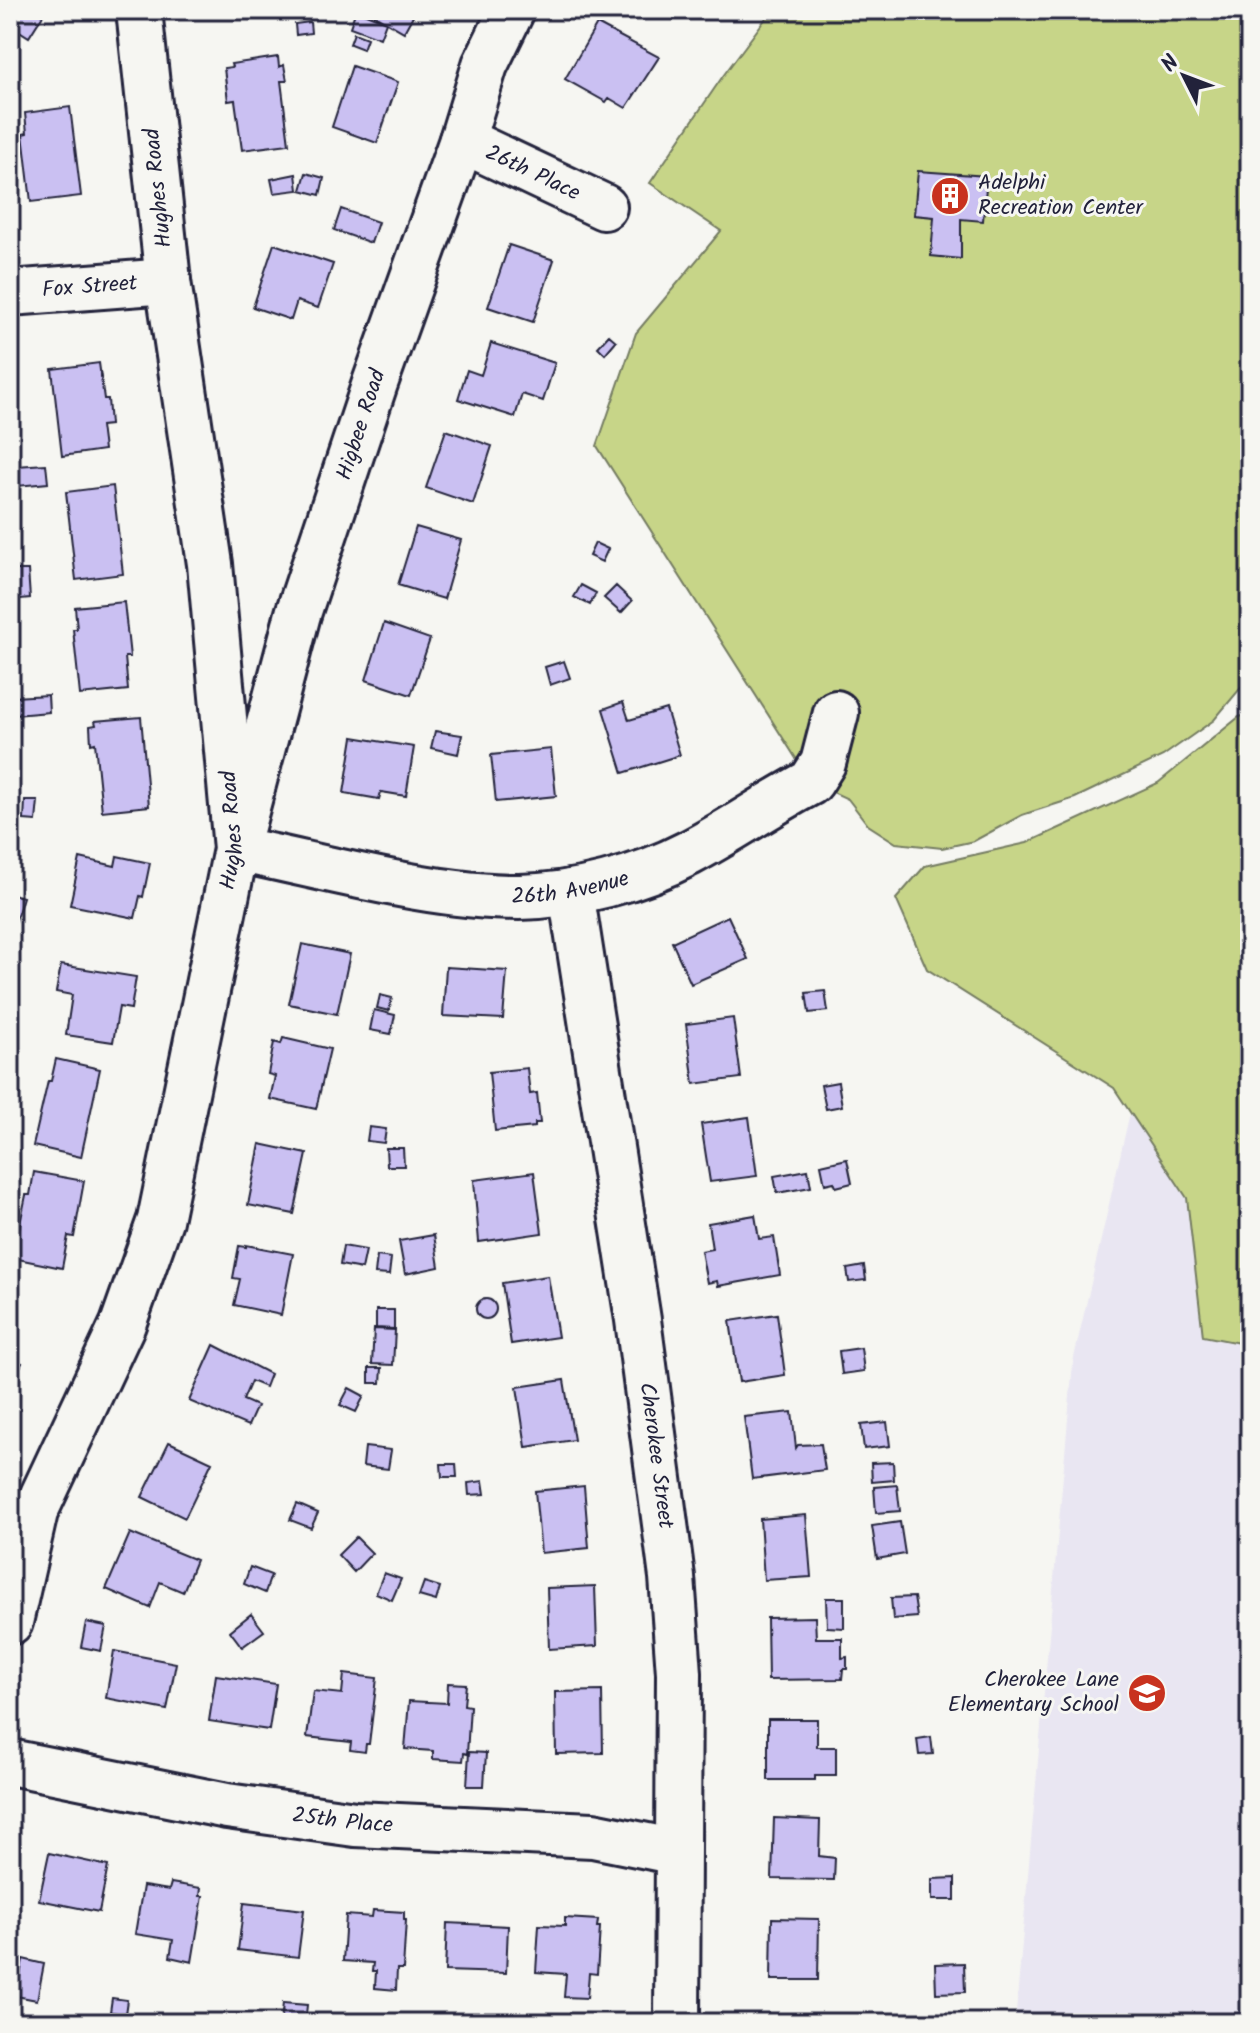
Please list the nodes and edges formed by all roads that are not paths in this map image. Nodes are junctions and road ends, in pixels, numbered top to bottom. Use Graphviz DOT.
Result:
graph roads {
  1 [pos="139,10"];
  2 [pos="512,10"];
  3 [pos="462,140"];
  4 [pos="604,207"];
  5 [pos="168,281"];
  6 [pos="10,293"];
  7 [pos="836,713"];
  8 [pos="236,849"];
  9 [pos="571,892"];
  10 [pos="22,1507"];
  11 [pos="10,1622"];
  12 [pos="10,1762"];
  13 [pos="677,1852"];
  14 [pos="677,2023"];
  1 -- 5 [label="street, Hughes Road"];
  2 -- 3 [label="street, Higbee Road"];
  3 -- 4 [label="street, 26th Place"];
  3 -- 8 [label="street, Higbee Road"];
  5 -- 6 [label="street, Fox Street"];
  5 -- 8 [label="street, Hughes Road"];
  7 -- 9 [label="street, 26th Avenue"];
  8 -- 9 [label="street, 26th Avenue"];
  8 -- 10 [label="street, Hughes Road"];
  9 -- 13 [label="street, Cherokee Street"];
  10 -- 11 [label="street, Hughes Road"];
  12 -- 13 [label="street, 25th Place"];
  13 -- 14 [label="street, Cherokee Street"];
}
